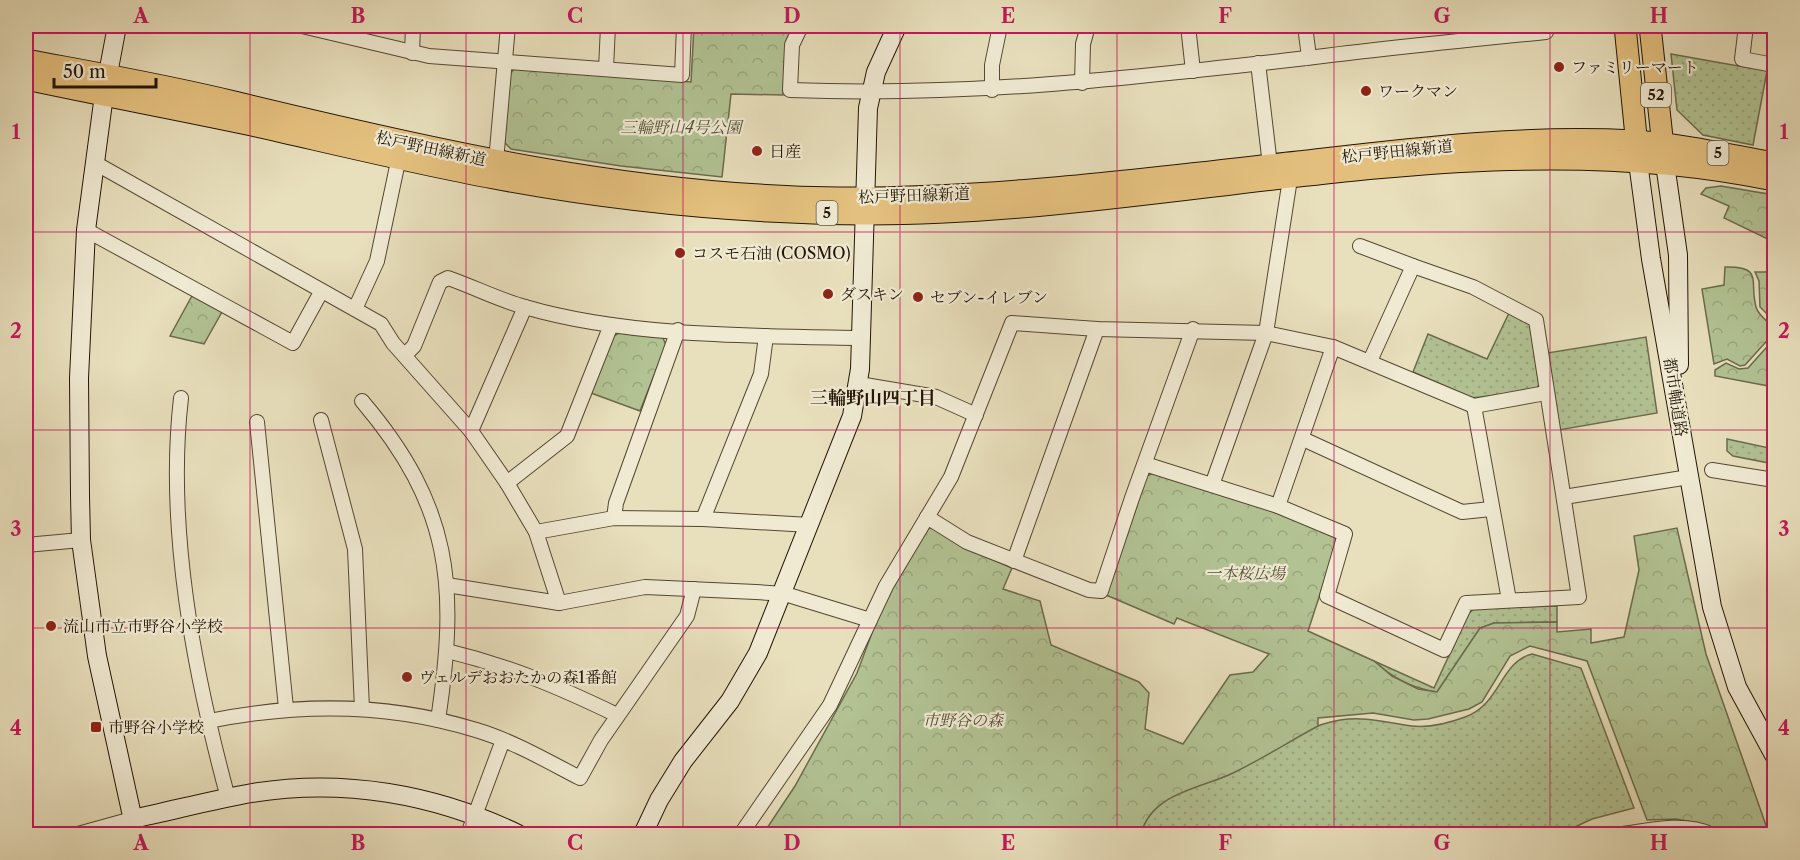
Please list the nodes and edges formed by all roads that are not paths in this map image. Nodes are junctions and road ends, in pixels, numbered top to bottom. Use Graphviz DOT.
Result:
graph roads {
  1 [pos="117,26"];
  2 [pos="302,26"];
  3 [pos="413,26"];
  4 [pos="508,26"];
  5 [pos="608,26"];
  6 [pos="684,26"];
  7 [pos="801,26"];
  8 [pos="897,26"];
  9 [pos="1000,26"];
  10 [pos="1088,26"];
  11 [pos="1188,26"];
  12 [pos="1305,26"];
  13 [pos="1546,26"];
  14 [pos="1626,26"];
  15 [pos="1650,26"];
  16 [pos="1746,26"];
  17 [pos="338,30"];
  18 [pos="412,53"];
  19 [pos="1309,57"];
  20 [pos="26,60"];
  21 [pos="505,62"];
  22 [pos="1257,63"];
  23 [pos="1774,65"];
  24 [pos="606,69"];
  25 [pos="1193,71"];
  26 [pos="26,80"];
  27 [pos="1082,83"];
  28 [pos="106,86"];
  29 [pos="993,90"];
  30 [pos="870,93"];
  31 [pos="1637,152"];
  32 [pos="1664,154"];
  33 [pos="399,158"];
  34 [pos="496,161"];
  35 [pos="95,163"];
  36 [pos="1774,163"];
  37 [pos="1270,165"];
  38 [pos="1290,179"];
  39 [pos="1774,180"];
  40 [pos="865,206"];
  41 [pos="86,230"];
  42 [pos="1360,246"];
  43 [pos="1413,266"];
  44 [pos="321,292"];
  45 [pos="525,307"];
  46 [pos="355,309"];
  47 [pos="611,325"];
  48 [pos="1097,329"];
  49 [pos="1193,329"];
  50 [pos="678,330"];
  51 [pos="1266,333"];
  52 [pos="766,336"];
  53 [pos="862,338"];
  54 [pos="1333,347"];
  55 [pos="405,356"];
  56 [pos="1370,361"];
  57 [pos="859,384"];
  58 [pos="1546,393"];
  59 [pos="181,398"];
  60 [pos="362,401"];
  61 [pos="1474,406"];
  62 [pos="1679,412"];
  63 [pos="976,415"];
  64 [pos="321,420"];
  65 [pos="257,422"];
  66 [pos="471,431"];
  67 [pos="1303,439"];
  68 [pos="1145,464"];
  69 [pos="1712,470"];
  70 [pos="1689,477"];
  71 [pos="1774,480"];
  72 [pos="507,483"];
  73 [pos="1212,485"];
  74 [pos="1564,497"];
  75 [pos="1278,506"];
  76 [pos="1491,509"];
  77 [pos="927,517"];
  78 [pos="614,519"];
  79 [pos="703,519"];
  80 [pos="810,525"];
  81 [pos="536,532"];
  82 [pos="81,540"];
  83 [pos="26,545"];
  84 [pos="1014,561"];
  85 [pos="447,585"];
  86 [pos="694,589"];
  87 [pos="782,594"];
  88 [pos="1509,600"];
  89 [pos="559,603"];
  90 [pos="870,620"];
  91 [pos="447,651"];
  92 [pos="286,708"];
  93 [pos="362,709"];
  94 [pos="617,715"];
  95 [pos="438,720"];
  96 [pos="209,721"];
  97 [pos="503,740"];
  98 [pos="1774,755"];
  99 [pos="228,798"];
  100 [pos="475,815"];
  101 [pos="134,827"];
  102 [pos="78,834"];
  103 [pos="468,834"];
  104 [pos="518,834"];
  105 [pos="643,834"];
  106 [pos="741,834"];
  107 [pos="1623,834"];
  108 [pos="1710,834"];
  1 -- 28 [label="street"];
  2 -- 17 [label="street"];
  3 -- 18 [label="street"];
  4 -- 21 [label="street"];
  5 -- 24 [label="street"];
  6 -- 24 [label="street"];
  7 -- 30 [label="street"];
  8 -- 30 [label="street"];
  9 -- 29 [label="street"];
  10 -- 27 [label="street"];
  11 -- 25 [label="street"];
  12 -- 19 [label="street"];
  13 -- 19 [label="street"];
  14 -- 31 [label="main road, 都市軸道路 / 52"];
  15 -- 32 [label="main road, 52"];
  16 -- 23 [label="street"];
  17 -- 18 [label="street"];
  18 -- 21 [label="street"];
  19 -- 22 [label="street"];
  20 -- 28 [label="main road, 松戸野田線新道 / 5"];
  21 -- 24 [label="street"];
  21 -- 34 [label="street"];
  22 -- 25 [label="street"];
  22 -- 37 [label="street"];
  25 -- 27 [label="street"];
  26 -- 28 [label="main road, 松戸野田線新道 / 5"];
  27 -- 29 [label="street"];
  28 -- 33 [label="main road, 松戸野田線新道 / 5"];
  28 -- 34 [label="main road, 松戸野田線新道 / 5"];
  28 -- 35 [label="street"];
  29 -- 30 [label="street"];
  30 -- 40 [label="street"];
  31 -- 32 [label="main road, 松戸野田線新道 / 5"];
  31 -- 37 [label="main road, 松戸野田線新道 / 5"];
  31 -- 38 [label="main road, 松戸野田線新道 / 5"];
  31 -- 62 [label="street, 都市軸道路"];
  32 -- 36 [label="main road, 松戸野田線新道 / 5"];
  32 -- 39 [label="main road, 松戸野田線新道 / 5"];
  32 -- 62 [label="street"];
  33 -- 40 [label="main road, 松戸野田線新道 / 5"];
  33 -- 46 [label="street"];
  34 -- 40 [label="main road, 松戸野田線新道 / 5"];
  35 -- 41 [label="street"];
  35 -- 44 [label="street"];
  37 -- 40 [label="main road, 松戸野田線新道 / 5"];
  38 -- 40 [label="main road, 松戸野田線新道 / 5"];
  38 -- 51 [label="street"];
  40 -- 53 [label="street"];
  41 -- 44 [label="street"];
  41 -- 82 [label="street"];
  42 -- 43 [label="street"];
  43 -- 56 [label="street"];
  43 -- 58 [label="street"];
  44 -- 46 [label="street"];
  45 -- 47 [label="street"];
  45 -- 55 [label="street"];
  45 -- 66 [label="street"];
  46 -- 55 [label="street"];
  47 -- 50 [label="street"];
  47 -- 72 [label="street"];
  48 -- 49 [label="street"];
  48 -- 63 [label="street"];
  48 -- 84 [label="street"];
  49 -- 51 [label="street"];
  49 -- 68 [label="street"];
  50 -- 52 [label="street"];
  50 -- 78 [label="street"];
  51 -- 54 [label="street"];
  51 -- 73 [label="street"];
  52 -- 53 [label="street"];
  52 -- 79 [label="street"];
  53 -- 57 [label="street"];
  54 -- 56 [label="street"];
  54 -- 67 [label="street"];
  55 -- 66 [label="street"];
  56 -- 61 [label="street"];
  57 -- 63 [label="street"];
  57 -- 80 [label="street"];
  58 -- 61 [label="street"];
  58 -- 74 [label="street"];
  59 -- 96 [label="street"];
  60 -- 85 [label="street"];
  61 -- 76 [label="street"];
  62 -- 70 [label="street, 都市軸道路"];
  63 -- 77 [label="street"];
  64 -- 93 [label="street"];
  65 -- 92 [label="street"];
  66 -- 72 [label="street"];
  67 -- 75 [label="street"];
  67 -- 76 [label="street"];
  68 -- 73 [label="street"];
  68 -- 84 [label="street"];
  69 -- 71 [label="street"];
  70 -- 74 [label="street"];
  70 -- 98 [label="street, 都市軸道路"];
  72 -- 81 [label="street"];
  73 -- 75 [label="street"];
  74 -- 88 [label="street"];
  75 -- 88 [label="street"];
  76 -- 88 [label="street"];
  77 -- 84 [label="street"];
  77 -- 90 [label="street"];
  78 -- 79 [label="street"];
  78 -- 81 [label="street"];
  79 -- 80 [label="street"];
  80 -- 87 [label="street"];
  81 -- 89 [label="street"];
  82 -- 83 [label="street"];
  82 -- 101 [label="street"];
  85 -- 89 [label="street"];
  85 -- 91 [label="street"];
  86 -- 87 [label="street"];
  86 -- 89 [label="street"];
  86 -- 94 [label="street"];
  87 -- 90 [label="street"];
  87 -- 105 [label="street"];
  90 -- 106 [label="street"];
  91 -- 94 [label="street"];
  91 -- 95 [label="street"];
  92 -- 93 [label="street"];
  92 -- 96 [label="street"];
  93 -- 95 [label="street"];
  94 -- 97 [label="street"];
  95 -- 97 [label="street"];
  96 -- 99 [label="street"];
  97 -- 100 [label="street"];
  99 -- 100 [label="street"];
  99 -- 101 [label="street"];
  100 -- 103 [label="street"];
  100 -- 104 [label="street"];
  101 -- 102 [label="street"];
  107 -- 108 [label="street"];
}
